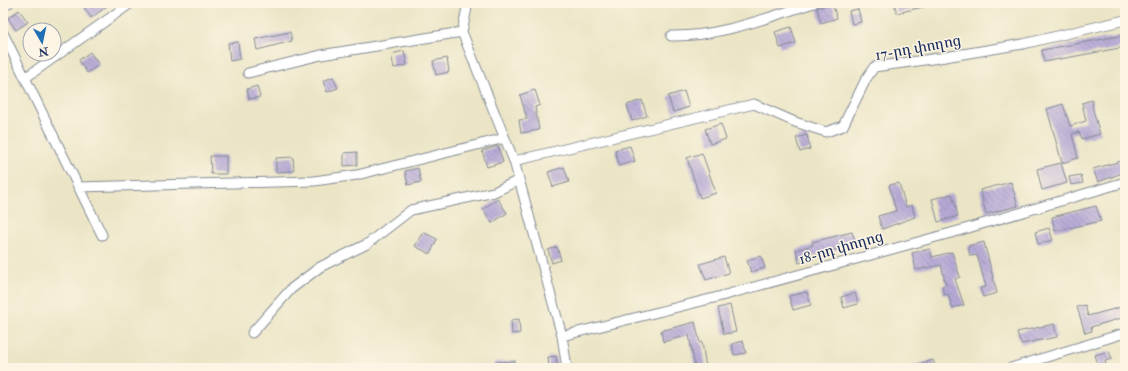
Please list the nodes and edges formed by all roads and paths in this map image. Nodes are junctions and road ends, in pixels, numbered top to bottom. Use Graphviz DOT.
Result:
graph roads {
  1 [pos="9,3"];
  2 [pos="131,3"];
  3 [pos="468,3"];
  4 [pos="814,3"];
  5 [pos="3,7"];
  6 [pos="1125,20"];
  7 [pos="462,32"];
  8 [pos="3,33"];
  9 [pos="672,36"];
  10 [pos="248,74"];
  11 [pos="25,78"];
  12 [pos="505,138"];
  13 [pos="514,161"];
  14 [pos="519,180"];
  15 [pos="1125,182"];
  16 [pos="78,187"];
  17 [pos="102,235"];
  18 [pos="252,333"];
  19 [pos="1125,333"];
  20 [pos="562,336"];
  21 [pos="567,368"];
  22 [pos="1011,368"];
  1 -- 5 [label="street"];
  2 -- 11 [label="street"];
  3 -- 7 [label="street"];
  4 -- 9 [label="street"];
  6 -- 13 [label="street, 17-րդ փողոց"];
  7 -- 10 [label="street"];
  7 -- 12 [label="street"];
  8 -- 11 [label="street"];
  11 -- 16 [label="street"];
  12 -- 13 [label="street"];
  12 -- 16 [label="street"];
  13 -- 14 [label="street"];
  14 -- 18 [label="street"];
  14 -- 20 [label="street"];
  15 -- 20 [label="street, 18-րդ փողոց"];
  16 -- 17 [label="street"];
  19 -- 22 [label="street"];
  20 -- 21 [label="street"];
}
